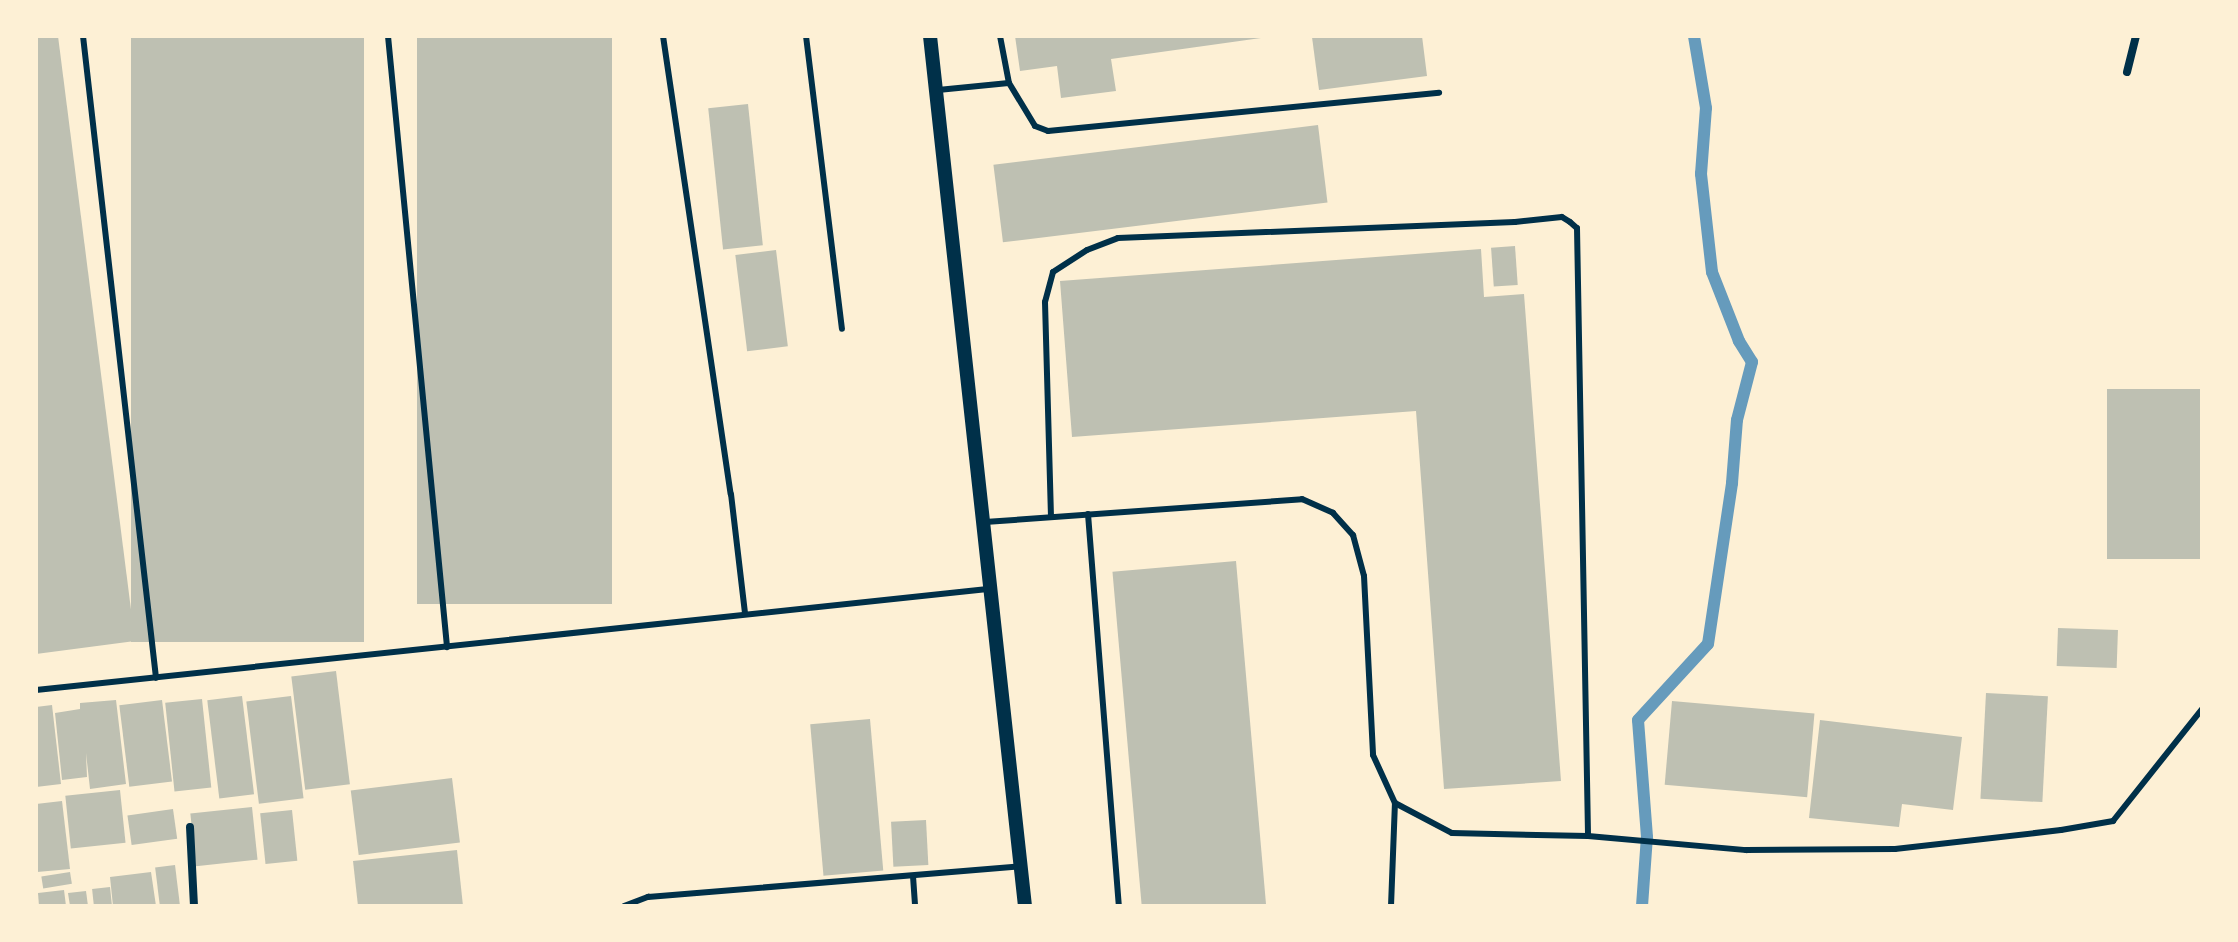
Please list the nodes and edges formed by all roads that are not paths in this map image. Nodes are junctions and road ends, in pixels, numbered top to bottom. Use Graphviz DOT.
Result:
graph roads {
  1 [pos="83,36"];
  2 [pos="388,36"];
  3 [pos="663,36"];
  4 [pos="806,36"];
  5 [pos="930,36"];
  6 [pos="1000,36"];
  7 [pos="2136,36"];
  8 [pos="2127,72"];
  9 [pos="1009,83"];
  10 [pos="934,90"];
  11 [pos="1439,93"];
  12 [pos="842,329"];
  13 [pos="1088,514"];
  14 [pos="1051,517"];
  15 [pos="982,522"];
  16 [pos="988,589"];
  17 [pos="745,613"];
  18 [pos="447,647"];
  19 [pos="156,678"];
  20 [pos="36,690"];
  21 [pos="2202,709"];
  22 [pos="1395,803"];
  23 [pos="190,827"];
  24 [pos="1588,836"];
  25 [pos="1023,866"];
  26 [pos="913,876"];
  27 [pos="194,906"];
  28 [pos="624,906"];
  29 [pos="915,906"];
  30 [pos="1025,906"];
  31 [pos="1119,906"];
  32 [pos="1391,906"];
  1 -- 19 [label="lane"];
  2 -- 18 [label="lane"];
  3 -- 17 [label="lane"];
  4 -- 12 [label="lane"];
  5 -- 10 [label="street"];
  6 -- 9 [label="lane"];
  7 -- 8 [label="street"];
  9 -- 10 [label="lane"];
  9 -- 11 [label="lane"];
  10 -- 15 [label="street"];
  13 -- 14 [label="lane"];
  13 -- 22 [label="lane"];
  13 -- 31 [label="lane"];
  14 -- 15 [label="lane"];
  14 -- 24 [label="lane"];
  15 -- 16 [label="street"];
  16 -- 17 [label="lane"];
  16 -- 25 [label="street"];
  17 -- 18 [label="lane"];
  18 -- 19 [label="lane"];
  19 -- 20 [label="lane"];
  21 -- 24 [label="lane"];
  22 -- 24 [label="lane"];
  22 -- 32 [label="lane"];
  23 -- 27 [label="street"];
  25 -- 26 [label="lane"];
  25 -- 30 [label="street"];
  26 -- 28 [label="lane"];
  26 -- 29 [label="lane"];
}
